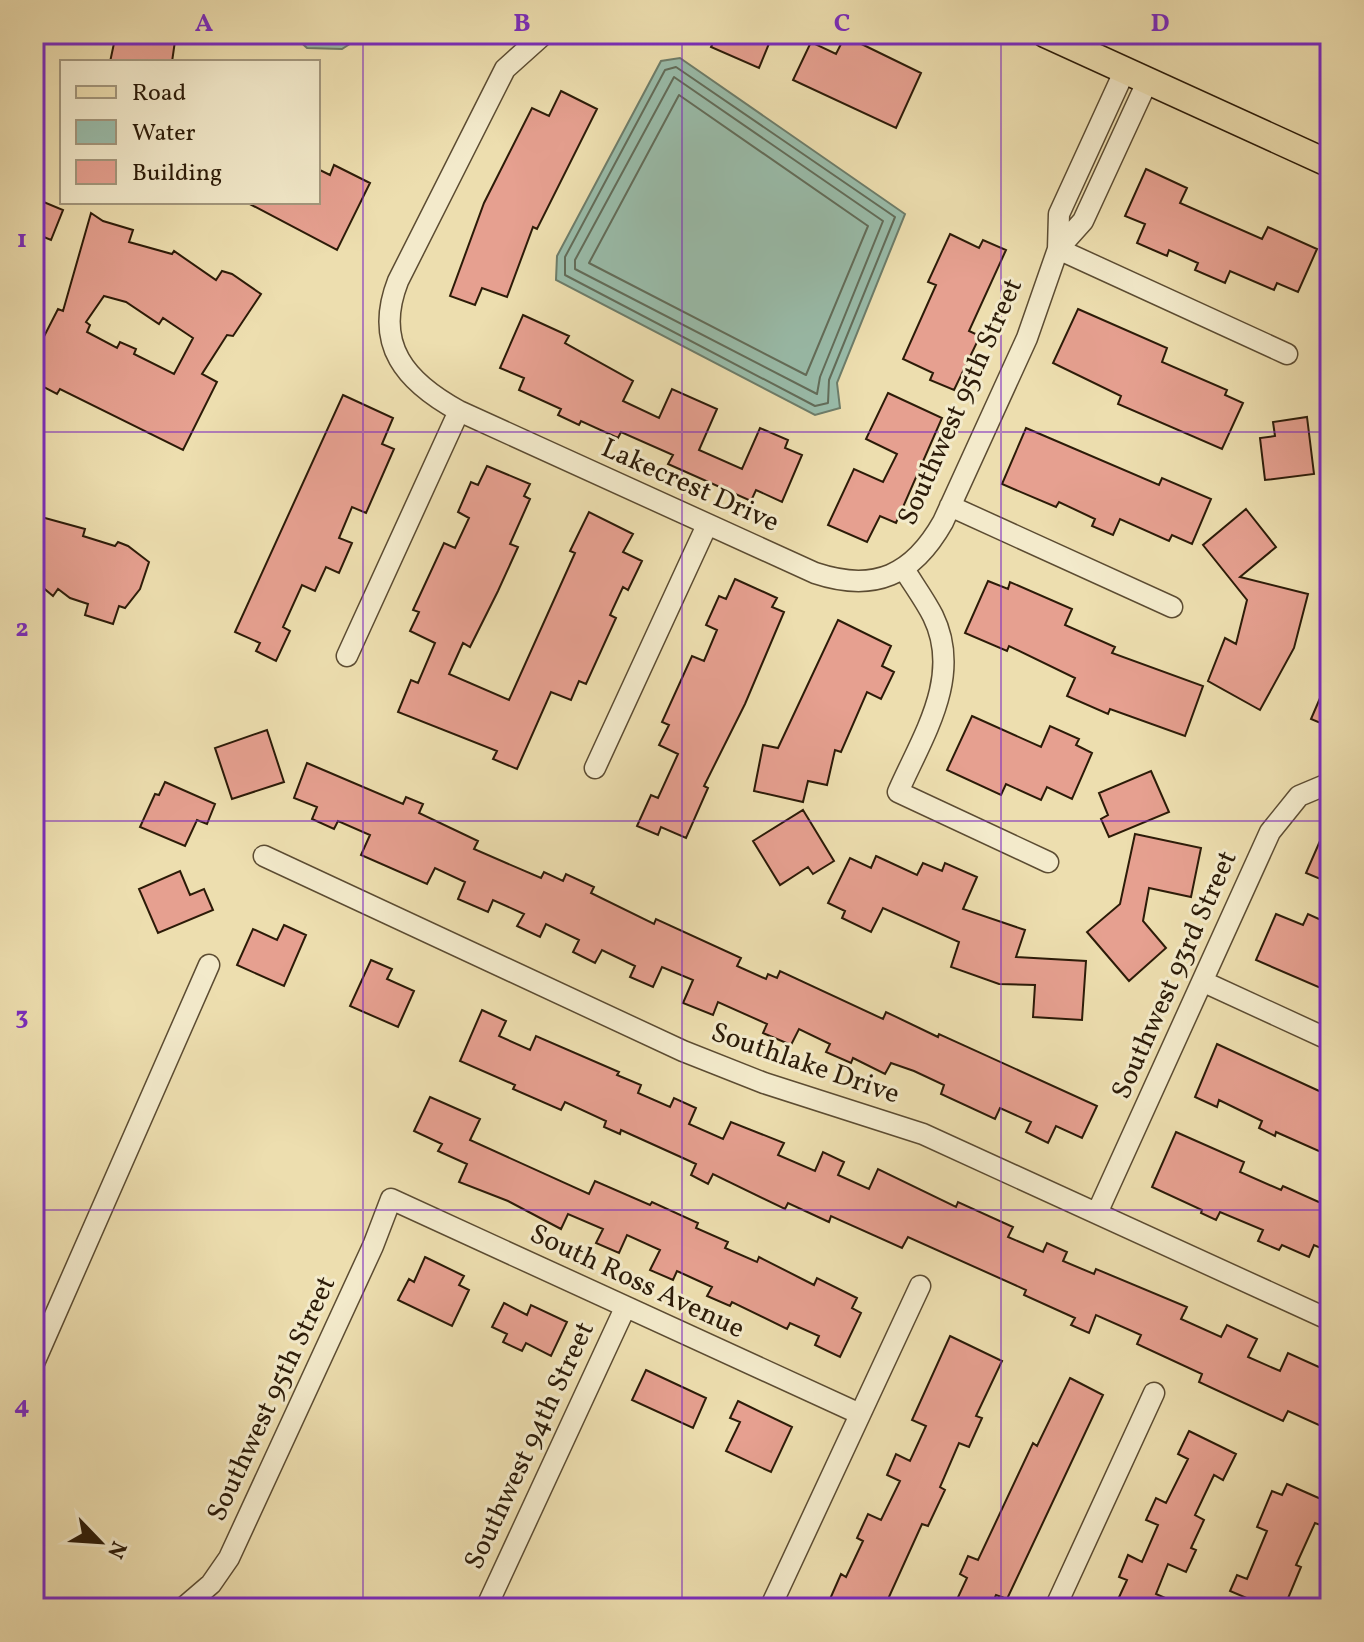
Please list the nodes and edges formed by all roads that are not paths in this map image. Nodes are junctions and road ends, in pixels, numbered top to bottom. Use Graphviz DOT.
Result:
graph roads {
  1 [pos="544,34"];
  2 [pos="1045,34"];
  3 [pos="1136,75"];
  4 [pos="1330,164"];
  5 [pos="1058,249"];
  6 [pos="1287,354"];
  7 [pos="459,411"];
  8 [pos="950,506"];
  9 [pos="707,525"];
  10 [pos="904,569"];
  11 [pos="1172,607"];
  12 [pos="347,656"];
  13 [pos="595,768"];
  14 [pos="1330,783"];
  15 [pos="264,856"];
  16 [pos="1048,862"];
  17 [pos="209,965"];
  18 [pos="1204,982"];
  19 [pos="1330,1040"];
  20 [pos="391,1199"];
  21 [pos="1097,1213"];
  22 [pos="920,1286"];
  23 [pos="625,1308"];
  24 [pos="1330,1320"];
  25 [pos="34,1363"];
  26 [pos="1154,1393"];
  27 [pos="860,1414"];
  28 [pos="34,1605"];
  29 [pos="41,1608"];
  30 [pos="183,1608"];
  31 [pos="486,1608"];
  32 [pos="770,1608"];
  33 [pos="1055,1608"];
  1 -- 7 [label="street, Lakecrest Drive"];
  2 -- 3 [label="main road"];
  3 -- 4 [label="main road"];
  3 -- 5 [label="street, Southwest 95th Street"];
  5 -- 6 [label="street"];
  5 -- 8 [label="street, Southwest 95th Street"];
  7 -- 9 [label="street, Lakecrest Drive"];
  7 -- 12 [label="street"];
  8 -- 10 [label="street, Southwest 95th Street"];
  8 -- 11 [label="street"];
  9 -- 10 [label="street, Lakecrest Drive"];
  9 -- 13 [label="street"];
  10 -- 16 [label="street"];
  14 -- 18 [label="street, Southwest 93rd Street"];
  15 -- 21 [label="street, Southlake Drive"];
  17 -- 25 [label="street"];
  18 -- 19 [label="street"];
  18 -- 21 [label="street, Southwest 93rd Street"];
  20 -- 23 [label="street, South Ross Avenue"];
  20 -- 30 [label="street, Southwest 95th Street"];
  21 -- 24 [label="street, Southlake Drive"];
  22 -- 27 [label="street"];
  23 -- 27 [label="street, South Ross Avenue"];
  23 -- 31 [label="street, Southwest 94th Street"];
  26 -- 33 [label="street"];
  27 -- 32 [label="street"];
  28 -- 29 [label="street"];
}
